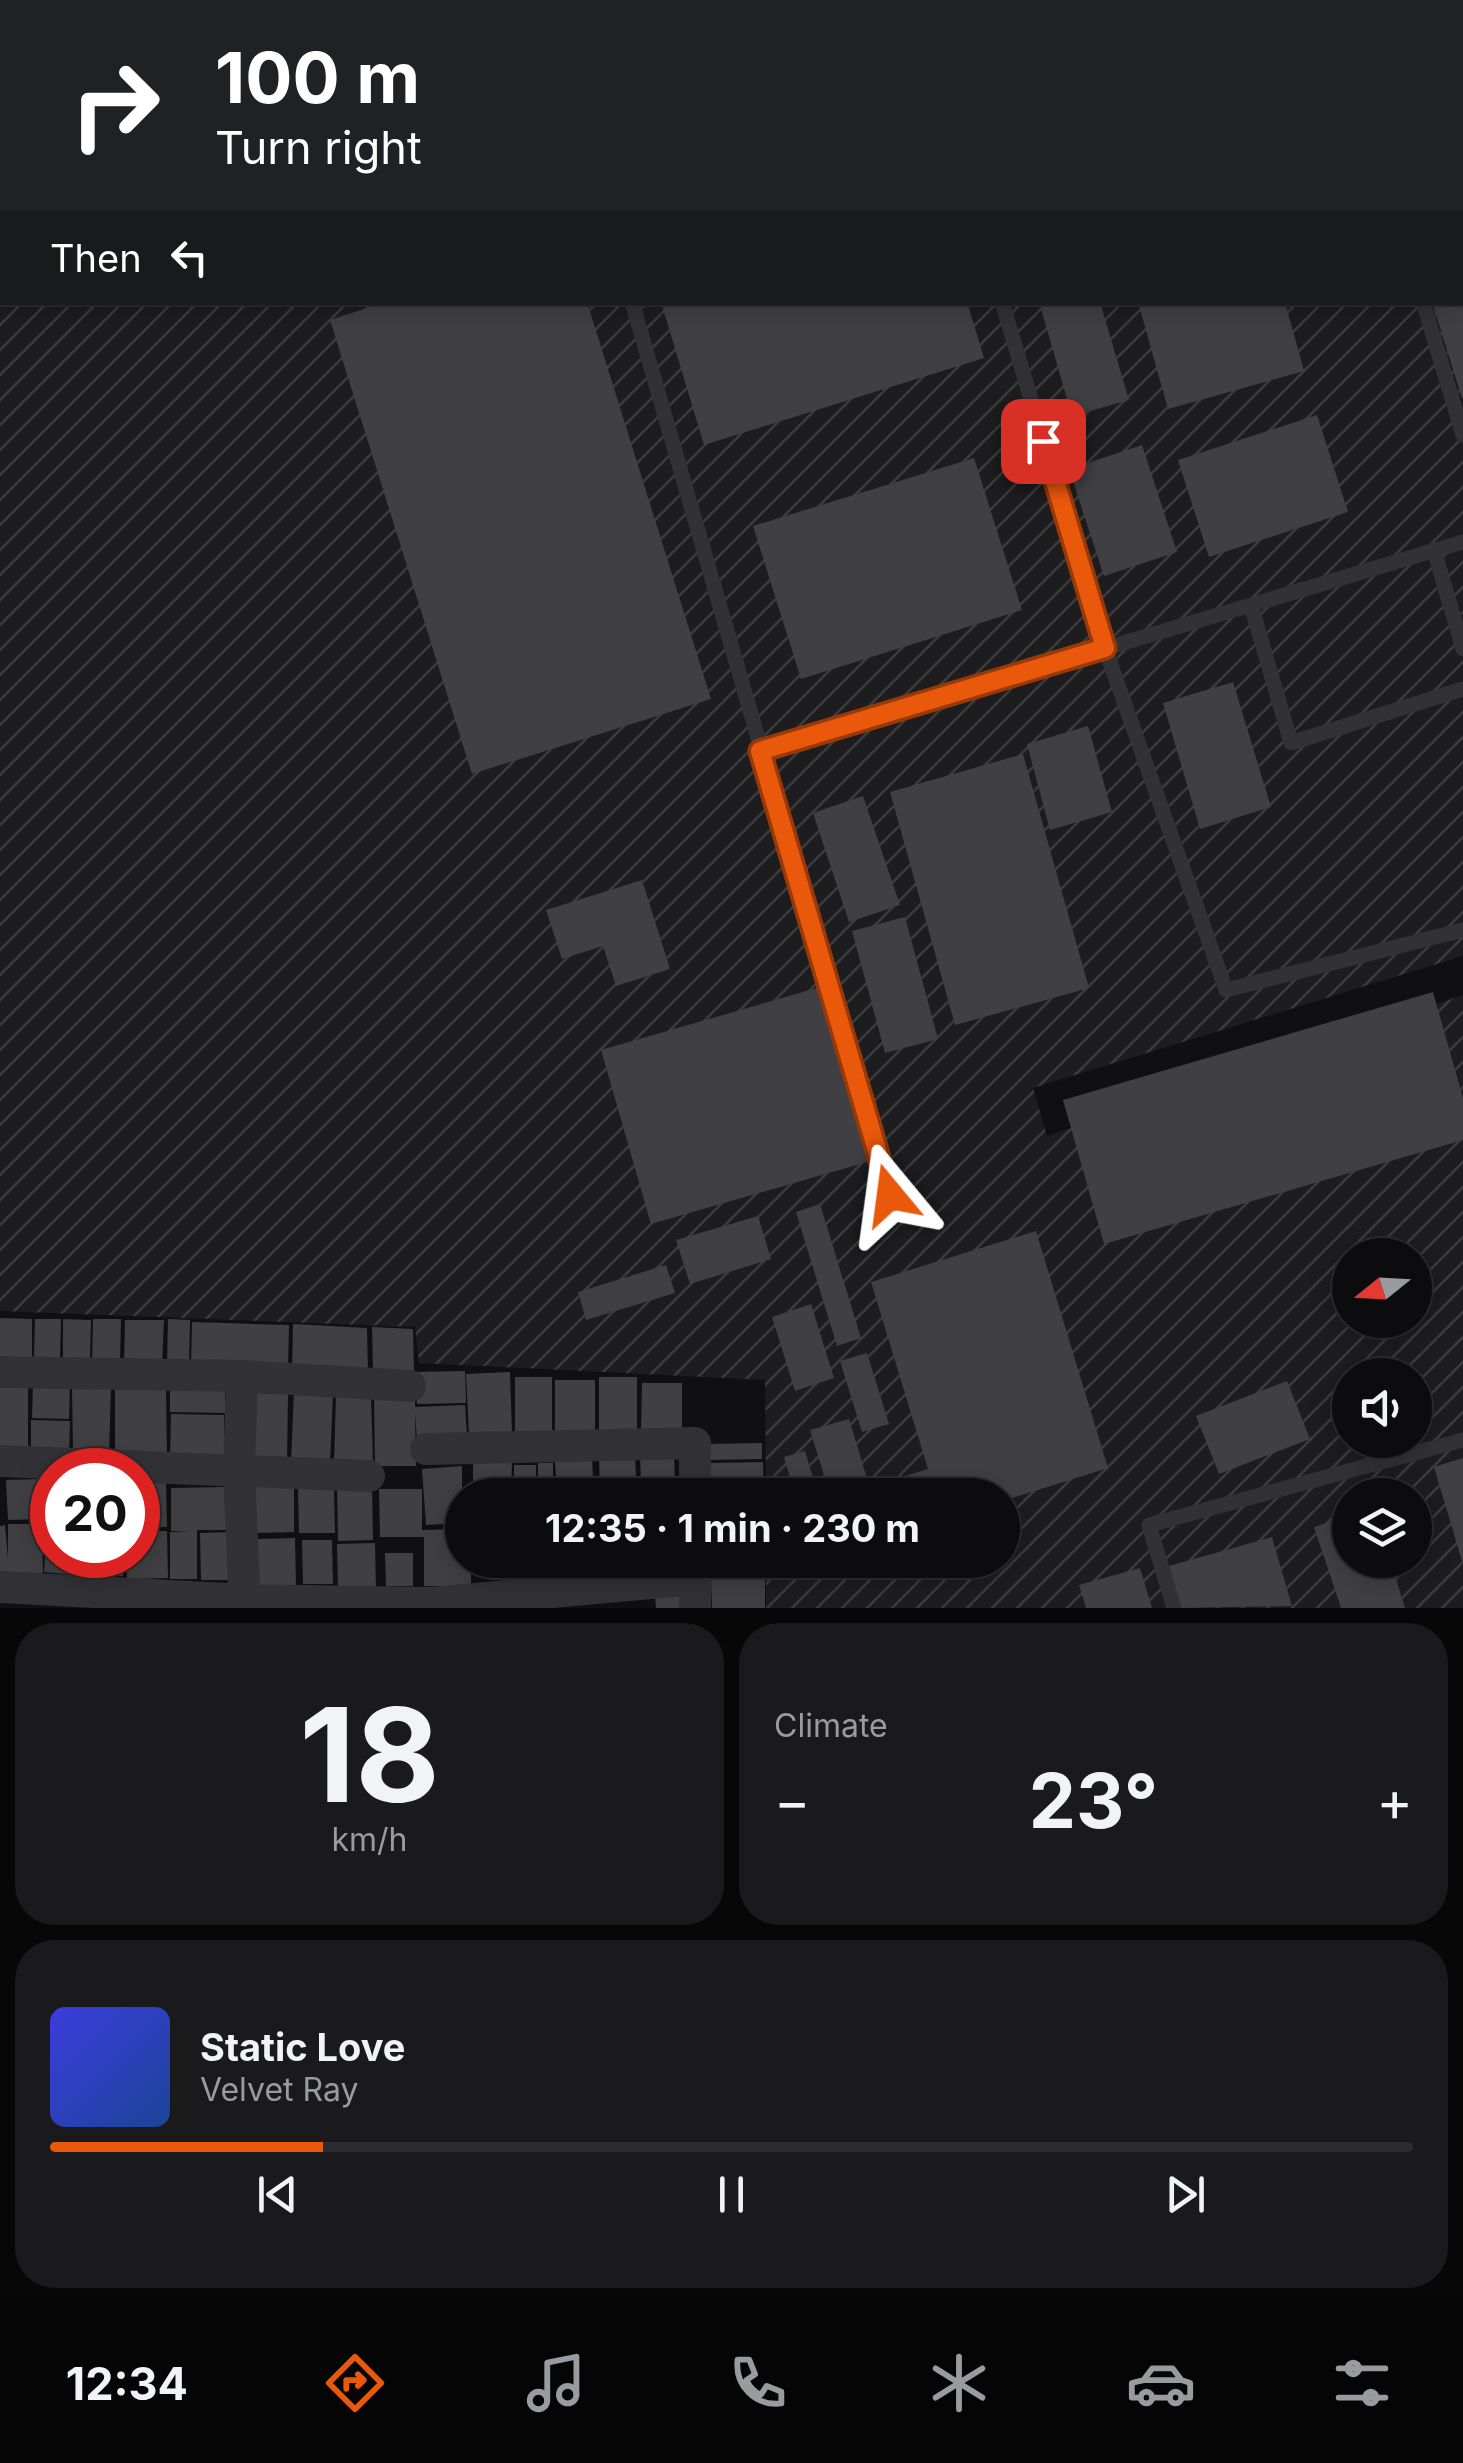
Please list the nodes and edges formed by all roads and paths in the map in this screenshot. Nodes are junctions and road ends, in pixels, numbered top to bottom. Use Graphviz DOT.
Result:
graph roads {
  1 [pos="633,305"];
  2 [pos="1003,305"];
  3 [pos="1424,305"];
  4 [pos="1463,434"];
  5 [pos="1463,542"];
  6 [pos="1434,550"];
  7 [pos="1251,605"];
  8 [pos="1105,648"];
  9 [pos="1463,649"];
  10 [pos="1463,688"];
  11 [pos="760,751"];
  12 [pos="1462,933"];
  13 [pos="890,1195"];
  14 [pos="0,1372"];
  15 [pos="242,1376"];
  16 [pos="410,1386"];
  17 [pos="1463,1440"];
  18 [pos="426,1449"];
  19 [pos="0,1461"];
  20 [pos="239,1471"];
  21 [pos="369,1476"];
  22 [pos="695,1478"];
  23 [pos="695,1582"];
  24 [pos="0,1586"];
  25 [pos="245,1604"];
  26 [pos="1174,1608"];
  1 -- 11 [label="lane"];
  2 -- 8 [label="lane"];
  3 -- 4 [label="lane"];
  5 -- 6 [label="lane"];
  6 -- 7 [label="lane"];
  6 -- 9 [label="lane"];
  7 -- 8 [label="lane"];
  7 -- 10 [label="lane"];
  8 -- 11 [label="lane"];
  8 -- 12 [label="lane"];
  11 -- 13 [label="lane"];
  14 -- 15 [label="street"];
  15 -- 16 [label="street"];
  15 -- 20 [label="street"];
  17 -- 26 [label="lane"];
  18 -- 22 [label="street"];
  19 -- 20 [label="street"];
  20 -- 21 [label="street"];
  20 -- 25 [label="street"];
  23 -- 25 [label="street"];
  24 -- 25 [label="street"];
}
